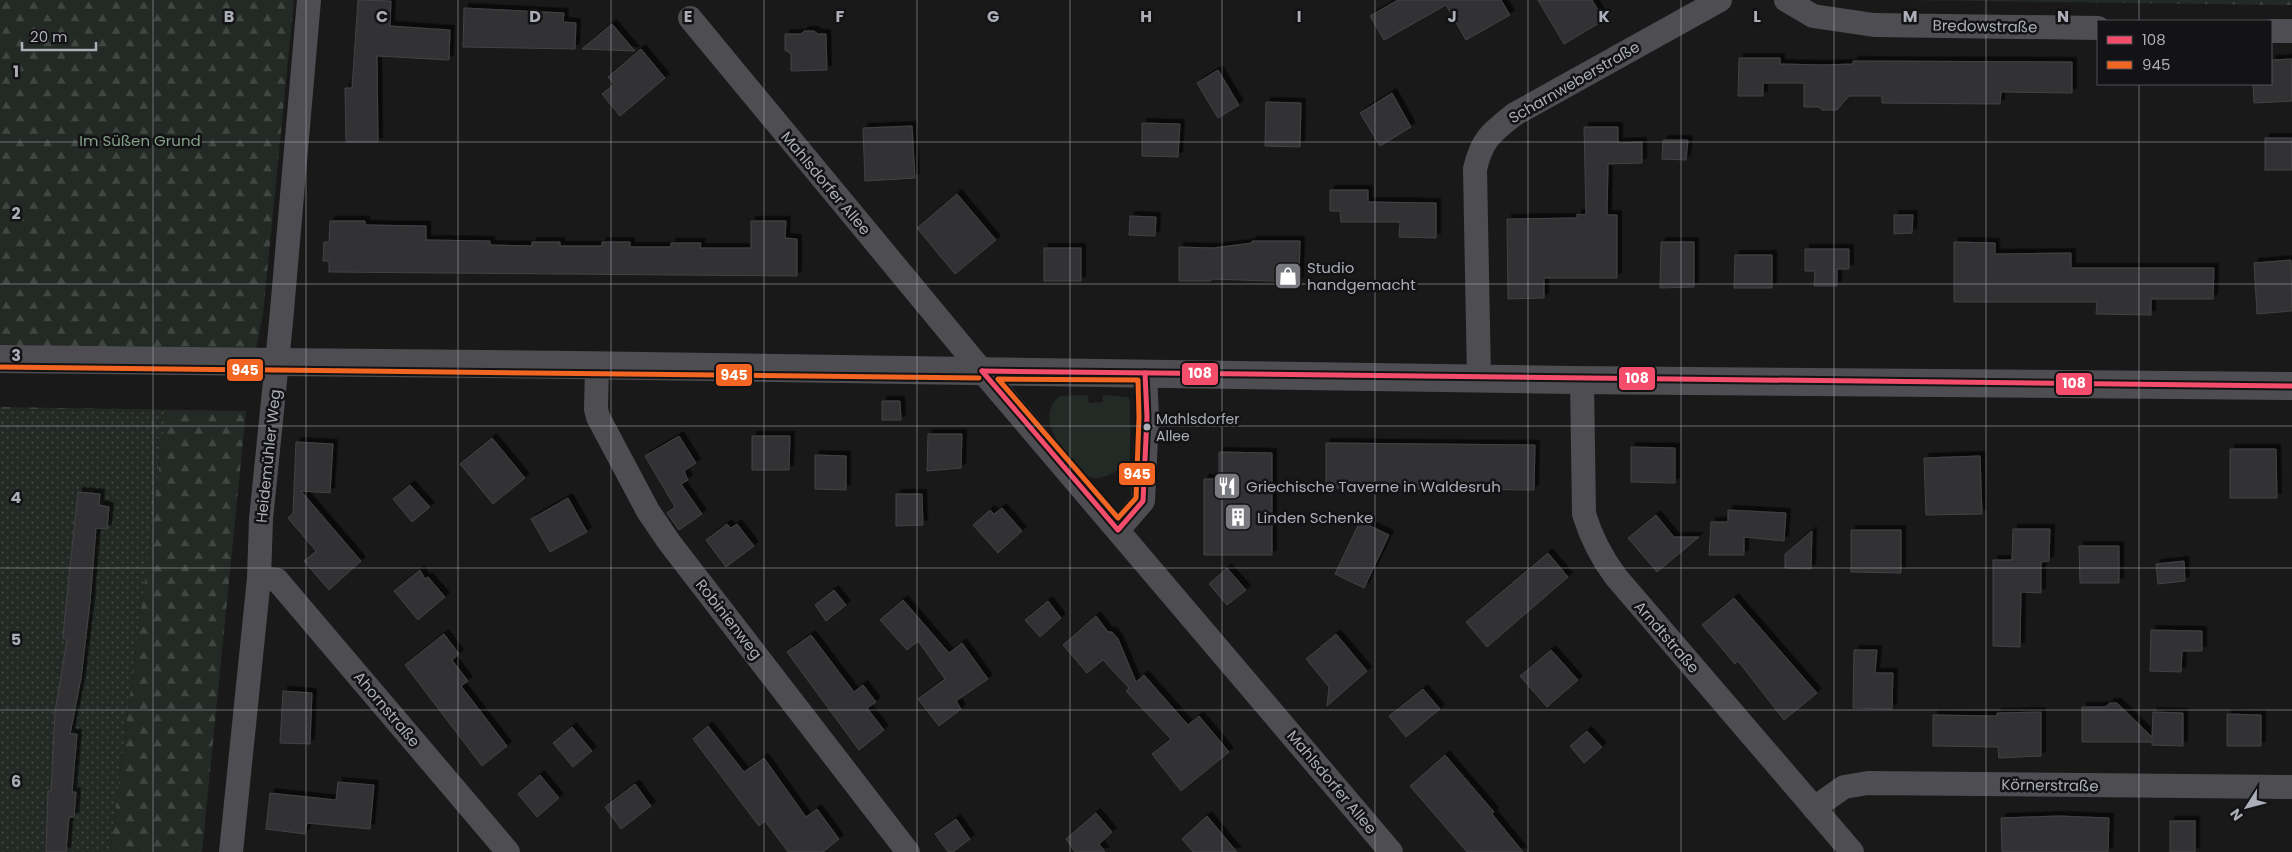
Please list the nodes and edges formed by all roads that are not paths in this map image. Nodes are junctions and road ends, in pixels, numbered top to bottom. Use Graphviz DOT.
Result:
graph roads {
  1 [pos="309,0"];
  2 [pos="1720,0"];
  3 [pos="1786,0"];
  4 [pos="690,18"];
  5 [pos="2097,28"];
  6 [pos="2272,31"];
  7 [pos="2292,31"];
  8 [pos="0,359"];
  9 [pos="277,362"];
  10 [pos="597,366"];
  11 [pos="982,371"];
  12 [pos="1145,373"];
  13 [pos="1479,378"];
  14 [pos="1582,380"];
  15 [pos="2292,386"];
  16 [pos="1118,530"];
  17 [pos="259,578"];
  18 [pos="2292,787"];
  19 [pos="1814,808"];
  20 [pos="231,852"];
  21 [pos="508,852"];
  22 [pos="908,852"];
  23 [pos="1391,852"];
  24 [pos="1852,852"];
  1 -- 9 [label="street, Heidemühler Weg"];
  2 -- 13 [label="street, Scharnweberstraße"];
  3 -- 5 [label="street, Bredowstraße"];
  4 -- 11 [label="street, Mahlsdorfer Allee"];
  6 -- 7 [label="street"];
  8 -- 9 [label="street"];
  9 -- 10 [label="street"];
  9 -- 17 [label="street, Heidemühler Weg"];
  10 -- 11 [label="street"];
  10 -- 22 [label="street, Robinienweg"];
  11 -- 12 [label="street"];
  11 -- 16 [label="street, Mahlsdorfer Allee"];
  12 -- 13 [label="street"];
  12 -- 16 [label="street"];
  13 -- 14 [label="street"];
  14 -- 15 [label="street"];
  14 -- 19 [label="street, Arndtstraße"];
  16 -- 23 [label="street, Mahlsdorfer Allee"];
  17 -- 20 [label="street, Heidemühler Weg"];
  17 -- 21 [label="street, Ahornstraße"];
  18 -- 19 [label="street, Körnerstraße"];
  19 -- 24 [label="street, Arndtstraße"];
}
